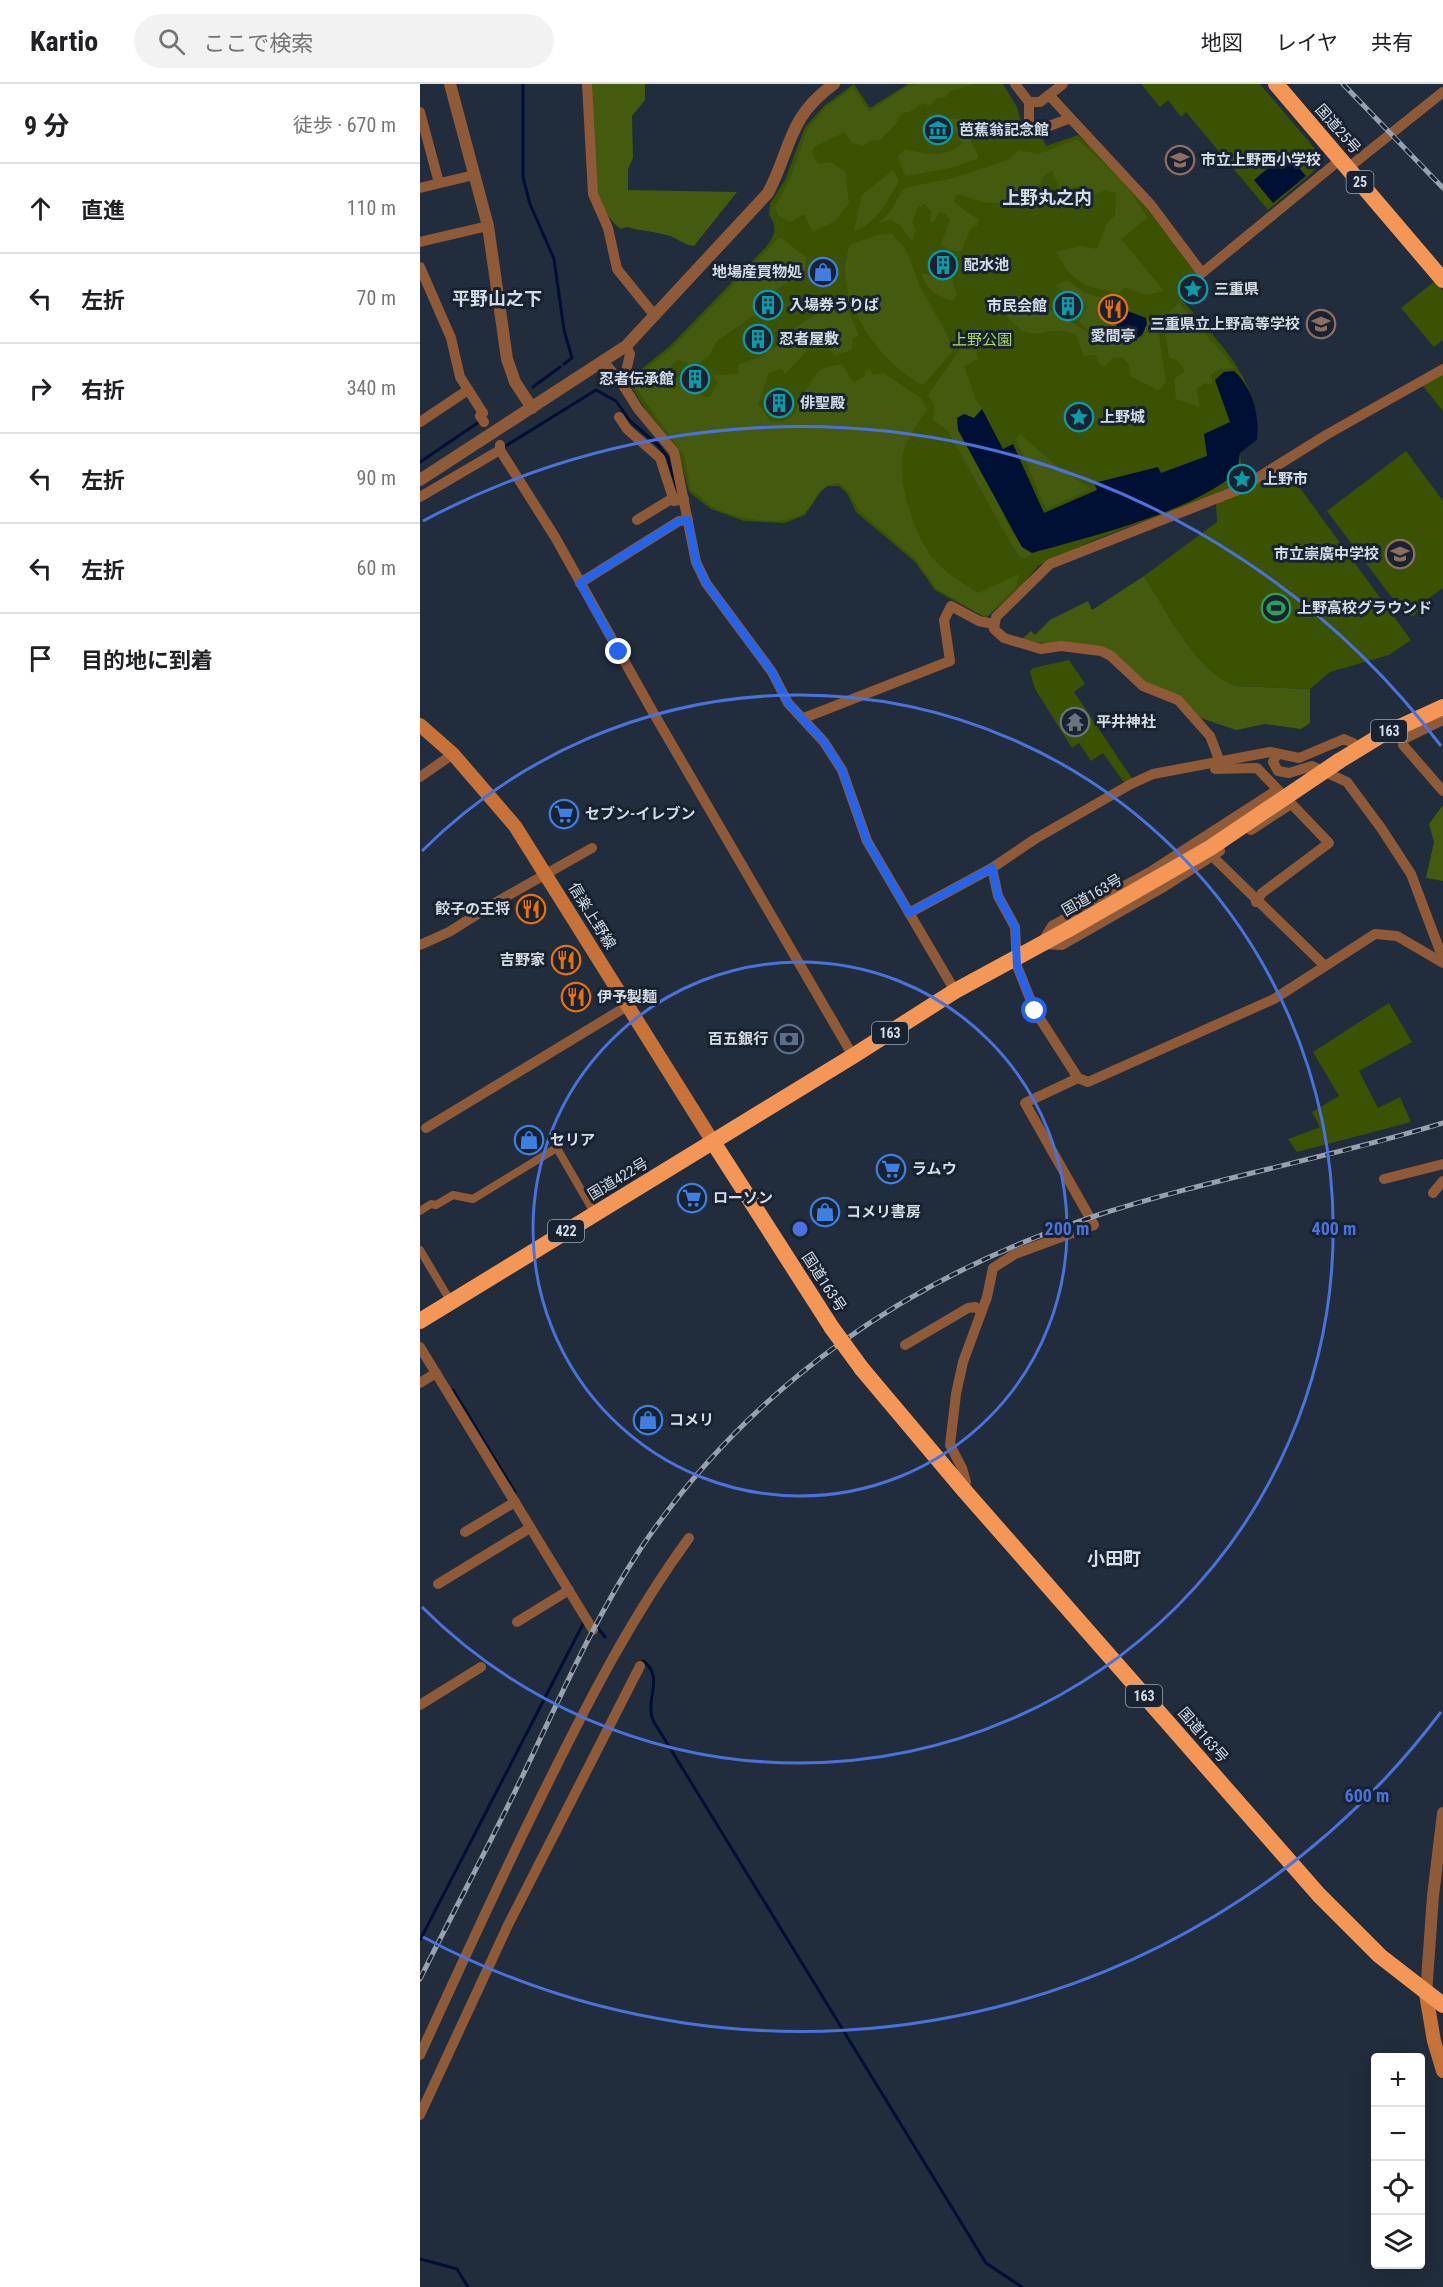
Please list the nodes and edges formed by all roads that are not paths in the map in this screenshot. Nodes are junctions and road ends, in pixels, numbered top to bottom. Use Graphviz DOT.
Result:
graph roads {
  1 [pos="450,84"];
  2 [pos="587,84"];
  3 [pos="834,84"];
  4 [pos="1015,84"];
  5 [pos="1063,84"];
  6 [pos="1276,84"];
  7 [pos="1443,92"];
  8 [pos="1049,95"];
  9 [pos="1029,102"];
  10 [pos="420,112"];
  11 [pos="1068,119"];
  12 [pos="1344,164"];
  13 [pos="474,175"];
  14 [pos="440,183"];
  15 [pos="420,188"];
  16 [pos="488,226"];
  17 [pos="420,242"];
  18 [pos="420,267"];
  19 [pos="1443,280"];
  20 [pos="654,316"];
  21 [pos="626,346"];
  22 [pos="604,362"];
  23 [pos="1443,369"];
  24 [pos="623,385"];
  25 [pos="468,390"];
  26 [pos="531,408"];
  27 [pos="619,417"];
  28 [pos="420,422"];
  29 [pos="484,422"];
  30 [pos="420,480"];
  31 [pos="420,497"];
  32 [pos="679,499"];
  33 [pos="637,520"];
  34 [pos="688,520"];
  35 [pos="580,583"];
  36 [pos="993,624"];
  37 [pos="1443,707"];
  38 [pos="804,718"];
  39 [pos="1443,720"];
  40 [pos="420,725"];
  41 [pos="1357,749"];
  42 [pos="453,754"];
  43 [pos="1277,754"];
  44 [pos="1220,762"];
  45 [pos="1175,771"];
  46 [pos="420,777"];
  47 [pos="1277,790"];
  48 [pos="1443,791"];
  49 [pos="1291,804"];
  50 [pos="592,848"];
  51 [pos="1212,856"];
  52 [pos="992,868"];
  53 [pos="545,874"];
  54 [pos="1256,902"];
  55 [pos="909,913"];
  56 [pos="1041,944"];
  57 [pos="420,945"];
  58 [pos="1017,957"];
  59 [pos="1443,961"];
  60 [pos="1325,966"];
  61 [pos="955,991"];
  62 [pos="629,1005"];
  63 [pos="854,1056"];
  64 [pos="1078,1078"];
  65 [pos="426,1128"];
  66 [pos="713,1142"];
  67 [pos="1443,1164"];
  68 [pos="1384,1179"];
  69 [pos="1443,1181"];
  70 [pos="1433,1193"];
  71 [pos="420,1211"];
  72 [pos="595,1214"];
  73 [pos="420,1250"];
  74 [pos="451,1302"];
  75 [pos="981,1311"];
  76 [pos="420,1321"];
  77 [pos="905,1345"];
  78 [pos="420,1347"];
  79 [pos="436,1373"];
  80 [pos="420,1383"];
  81 [pos="963,1490"];
  82 [pos="515,1502"];
  83 [pos="530,1528"];
  84 [pos="465,1532"];
  85 [pos="689,1538"];
  86 [pos="438,1584"];
  87 [pos="569,1590"];
  88 [pos="517,1622"];
  89 [pos="588,1622"];
  90 [pos="640,1666"];
  91 [pos="481,1667"];
  92 [pos="420,1705"];
  93 [pos="1443,1814"];
  94 [pos="1443,1820"];
  95 [pos="1426,1994"];
  96 [pos="1443,2005"];
  97 [pos="420,2055"];
  98 [pos="1443,2071"];
  99 [pos="420,2115"];
  1 -- 13 [label="street"];
  2 -- 20 [label="street"];
  3 -- 20 [label="street"];
  4 -- 9 [label="street"];
  5 -- 8 [label="street"];
  6 -- 12 [label="highway, 国道25号 / 25"];
  7 -- 12 [label="street"];
  8 -- 9 [label="street"];
  8 -- 11 [label="street"];
  9 -- 11 [label="street"];
  10 -- 14 [label="street"];
  11 -- 12 [label="street"];
  12 -- 19 [label="highway, 国道25号 / 25"];
  13 -- 14 [label="street"];
  13 -- 16 [label="street"];
  14 -- 15 [label="street"];
  16 -- 17 [label="street"];
  16 -- 26 [label="street"];
  18 -- 25 [label="street"];
  20 -- 21 [label="street"];
  21 -- 22 [label="street"];
  21 -- 24 [label="street"];
  22 -- 24 [label="street"];
  22 -- 26 [label="street"];
  23 -- 36 [label="street"];
  24 -- 32 [label="street"];
  25 -- 28 [label="street"];
  25 -- 29 [label="street"];
  26 -- 30 [label="street"];
  27 -- 32 [label="street"];
  31 -- 35 [label="street"];
  32 -- 33 [label="street"];
  32 -- 34 [label="street"];
  34 -- 35 [label="street"];
  34 -- 38 [label="street"];
  35 -- 63 [label="street"];
  36 -- 38 [label="street"];
  36 -- 44 [label="street"];
  37 -- 41 [label="highway, 国道163号 / 163"];
  38 -- 55 [label="street"];
  39 -- 48 [label="street"];
  40 -- 42 [label="main road, 信楽上野線"];
  41 -- 43 [label="street"];
  41 -- 56 [label="highway, 国道163号 / 163, bridge"];
  42 -- 46 [label="street"];
  42 -- 53 [label="main road, 信楽上野線"];
  43 -- 44 [label="street"];
  43 -- 59 [label="street"];
  44 -- 45 [label="street"];
  45 -- 47 [label="street"];
  45 -- 52 [label="street"];
  47 -- 49 [label="street"];
  47 -- 56 [label="street"];
  49 -- 51 [label="street"];
  49 -- 54 [label="street"];
  50 -- 53 [label="street"];
  51 -- 54 [label="street"];
  51 -- 56 [label="street"];
  52 -- 55 [label="street"];
  52 -- 58 [label="street"];
  53 -- 57 [label="street"];
  53 -- 62 [label="main road, 信楽上野線"];
  54 -- 60 [label="street"];
  55 -- 61 [label="street"];
  56 -- 58 [label="highway, 国道163号 / 163"];
  58 -- 61 [label="highway, 国道163号 / 163"];
  58 -- 64 [label="street"];
  59 -- 60 [label="street"];
  60 -- 64 [label="street"];
  61 -- 63 [label="highway, 国道163号 / 163"];
  62 -- 65 [label="street"];
  62 -- 66 [label="main road, 信楽上野線"];
  63 -- 66 [label="highway, 国道163号 / 163"];
  64 -- 75 [label="street"];
  66 -- 72 [label="highway, 国道422号 / 422"];
  66 -- 81 [label="highway, 国道163号 / 163, bridge"];
  67 -- 68 [label="street"];
  69 -- 70 [label="street"];
  71 -- 72 [label="street"];
  72 -- 74 [label="highway, 国道422号 / 422"];
  73 -- 74 [label="street"];
  74 -- 76 [label="highway, 国道422号 / 422"];
  75 -- 77 [label="street"];
  75 -- 81 [label="street"];
  78 -- 79 [label="street"];
  79 -- 80 [label="street"];
  79 -- 82 [label="street"];
  81 -- 95 [label="highway, 国道163号 / 163"];
  82 -- 83 [label="street"];
  82 -- 84 [label="street"];
  83 -- 86 [label="street"];
  83 -- 87 [label="street"];
  85 -- 97 [label="street"];
  87 -- 88 [label="street"];
  87 -- 89 [label="street"];
  90 -- 99 [label="street"];
  91 -- 92 [label="street"];
  93 -- 94 [label="street"];
  94 -- 95 [label="street"];
  95 -- 96 [label="highway, 国道163号 / 163"];
  95 -- 98 [label="main road"];
}
